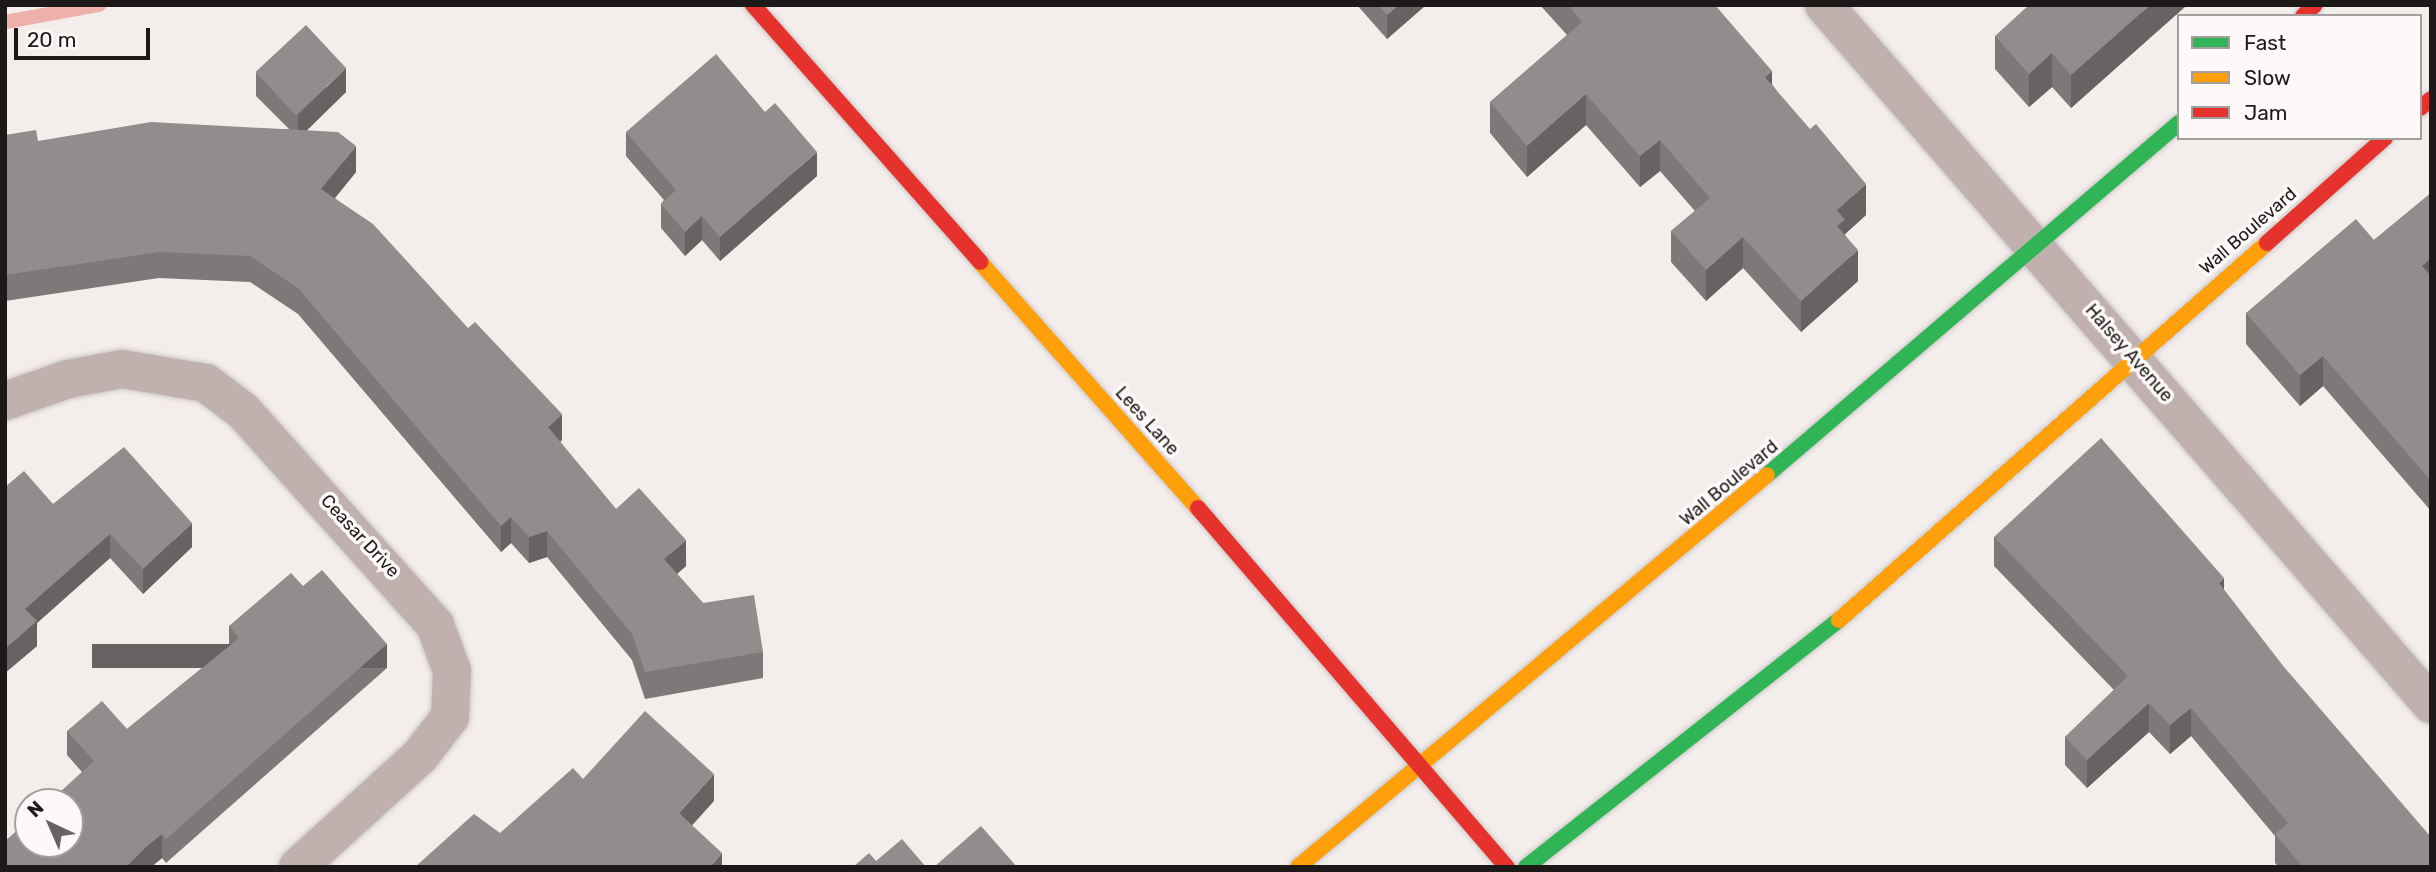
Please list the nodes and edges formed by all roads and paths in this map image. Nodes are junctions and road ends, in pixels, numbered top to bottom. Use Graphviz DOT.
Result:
graph roads {
  1 [pos="753,5"];
  2 [pos="1824,5"];
  3 [pos="2177,125"];
  4 [pos="2383,140"];
  5 [pos="2036,246"];
  6 [pos="2133,357"];
  7 [pos="5,401"];
  8 [pos="2431,704"];
  9 [pos="1426,766"];
  10 [pos="298,867"];
  11 [pos="1298,867"];
  12 [pos="1507,867"];
  13 [pos="1527,867"];
  1 -- 9 [label="street, Lees Lane"];
  2 -- 5 [label="street, Halsey Avenue"];
  3 -- 5 [label="street, Wall Boulevard"];
  4 -- 6 [label="street, Wall Boulevard"];
  5 -- 6 [label="street, Halsey Avenue"];
  5 -- 9 [label="street, Wall Boulevard"];
  6 -- 8 [label="street, Halsey Avenue"];
  6 -- 13 [label="street, Wall Boulevard"];
  7 -- 10 [label="street, Ceasar Drive"];
  9 -- 11 [label="street, Wall Boulevard"];
  9 -- 12 [label="street, Lees Lane"];
}
